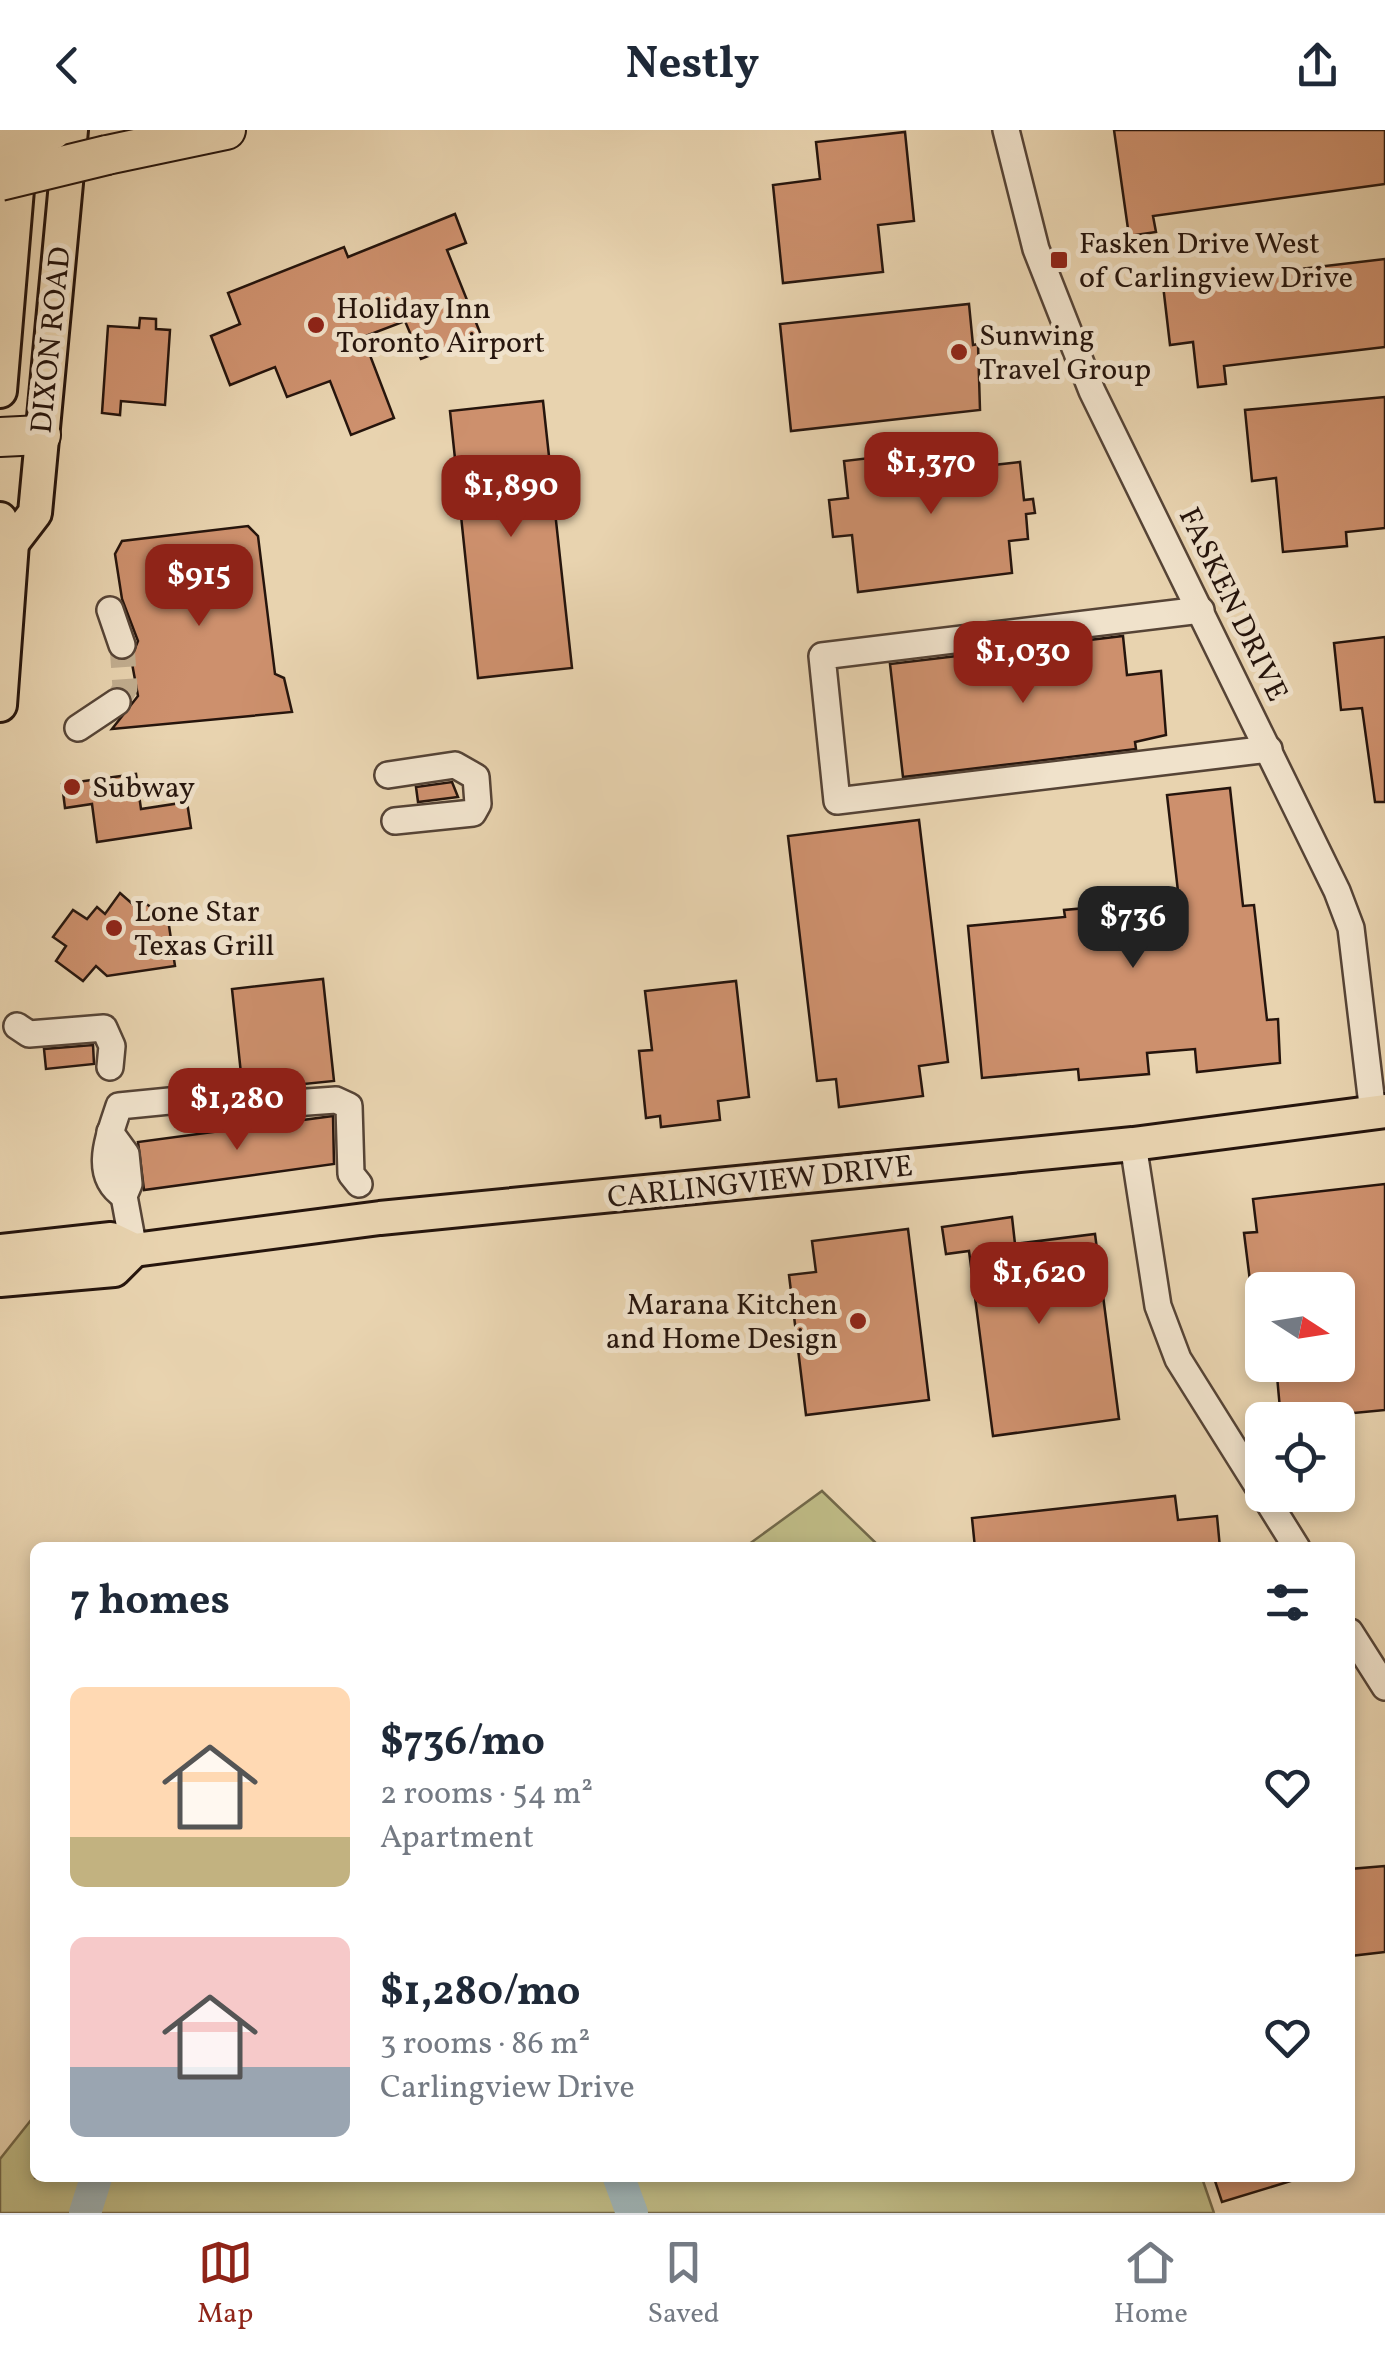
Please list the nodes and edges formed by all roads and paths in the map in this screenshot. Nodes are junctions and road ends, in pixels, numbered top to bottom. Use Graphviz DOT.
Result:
graph roads {
  1 [pos="22,130"];
  2 [pos="52,130"];
  3 [pos="71,130"];
  4 [pos="226,130"];
  5 [pos="1006,130"];
  6 [pos="0,146"];
  7 [pos="0,181"];
  8 [pos="0,390"];
  9 [pos="41,435"];
  10 [pos="0,437"];
  11 [pos="6,531"];
  12 [pos="110,610"];
  13 [pos="1201,610"];
  14 [pos="122,645"];
  15 [pos="117,702"];
  16 [pos="0,704"];
  17 [pos="78,728"];
  18 [pos="1269,749"];
  19 [pos="388,775"];
  20 [pos="395,821"];
  21 [pos="17,1026"];
  22 [pos="110,1067"];
  23 [pos="1379,1112"];
  24 [pos="1133,1144"];
  25 [pos="362,1220"];
  26 [pos="134,1250"];
  27 [pos="0,1251"];
  28 [pos="0,1280"];
  29 [pos="1245,1465"];
  30 [pos="1274,1512"];
  31 [pos="1293,1542"];
  32 [pos="1355,1640"];
  33 [pos="1385,1687"];
  1 -- 8 [label="main road, DIXON ROAD"];
  2 -- 6 [label="highway, bridge"];
  3 -- 9 [label="main road, DIXON ROAD"];
  4 -- 7 [label="highway, bridge"];
  5 -- 13 [label="street, FASKEN DRIVE"];
  9 -- 10 [label="highway"];
  9 -- 11 [label="main road, DIXON ROAD"];
  11 -- 16 [label="main road, DIXON ROAD"];
  12 -- 14 [label="street"];
  13 -- 18 [label="street, FASKEN DRIVE"];
  13 -- 18 [label="street"];
  15 -- 17 [label="street"];
  18 -- 23 [label="street, FASKEN DRIVE"];
  19 -- 20 [label="street"];
  21 -- 22 [label="street"];
  23 -- 24 [label="main road, CARLINGVIEW DRIVE"];
  24 -- 25 [label="main road, CARLINGVIEW DRIVE"];
  24 -- 29 [label="street"];
  25 -- 26 [label="main road, CARLINGVIEW DRIVE"];
  25 -- 26 [label="street"];
  26 -- 27 [label="main road, CARLINGVIEW DRIVE"];
  26 -- 28 [label="main road, CARLINGVIEW DRIVE"];
  30 -- 31 [label="street"];
  32 -- 33 [label="street"];
}
